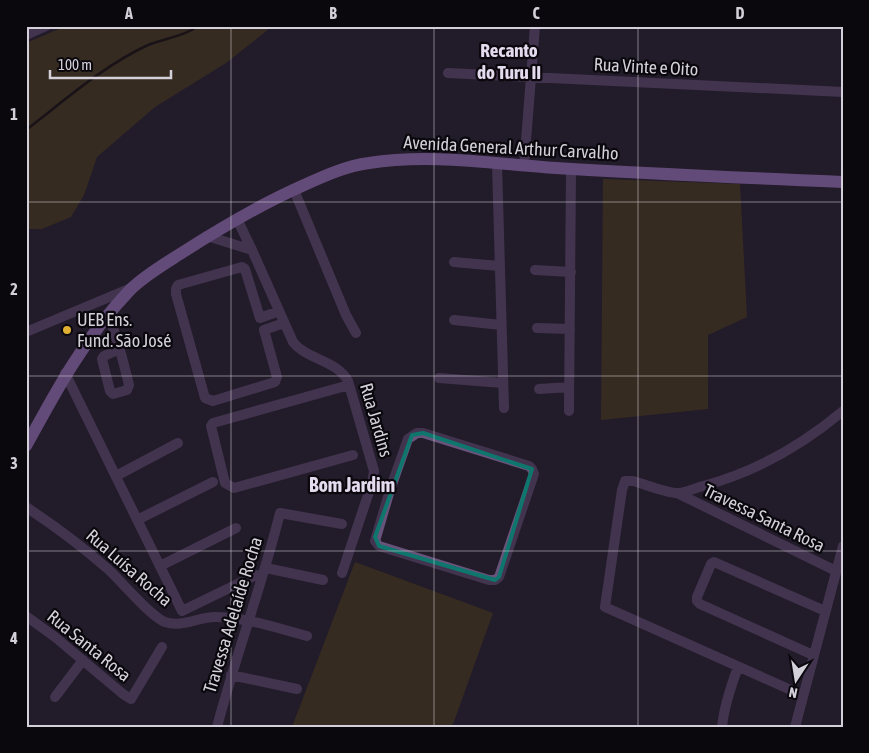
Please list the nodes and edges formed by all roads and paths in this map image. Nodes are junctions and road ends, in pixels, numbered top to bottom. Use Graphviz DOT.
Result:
graph roads {
  1 [pos="46,26"];
  2 [pos="536,26"];
  3 [pos="26,35"];
  4 [pos="448,73"];
  5 [pos="532,78"];
  6 [pos="843,92"];
  7 [pos="497,164"];
  8 [pos="524,166"];
  9 [pos="571,169"];
  10 [pos="843,182"];
  11 [pos="294,190"];
  12 [pos="236,219"];
  13 [pos="208,236"];
  14 [pos="252,250"];
  15 [pos="454,262"];
  16 [pos="499,266"];
  17 [pos="536,270"];
  18 [pos="571,272"];
  19 [pos="132,288"];
  20 [pos="279,311"];
  21 [pos="108,315"];
  22 [pos="260,318"];
  23 [pos="454,320"];
  24 [pos="284,323"];
  25 [pos="501,325"];
  26 [pos="537,328"];
  27 [pos="570,329"];
  28 [pos="264,330"];
  29 [pos="26,332"];
  30 [pos="356,333"];
  31 [pos="120,349"];
  32 [pos="66,374"];
  33 [pos="439,378"];
  34 [pos="503,383"];
  35 [pos="349,385"];
  36 [pos="569,387"];
  37 [pos="539,389"];
  38 [pos="504,408"];
  39 [pos="569,411"];
  40 [pos="843,411"];
  41 [pos="178,444"];
  42 [pos="26,446"];
  43 [pos="353,455"];
  44 [pos="116,476"];
  45 [pos="213,482"];
  46 [pos="372,484"];
  47 [pos="390,490"];
  48 [pos="677,493"];
  49 [pos="26,507"];
  50 [pos="137,520"];
  51 [pos="342,524"];
  52 [pos="236,528"];
  53 [pos="843,546"];
  54 [pos="160,566"];
  55 [pos="266,568"];
  56 [pos="836,571"];
  57 [pos="342,573"];
  58 [pos="256,575"];
  59 [pos="324,580"];
  60 [pos="825,611"];
  61 [pos="26,616"];
  62 [pos="249,621"];
  63 [pos="307,636"];
  64 [pos="162,647"];
  65 [pos="813,655"];
  66 [pos="83,660"];
  67 [pos="738,667"];
  68 [pos="231,675"];
  69 [pos="297,689"];
  70 [pos="802,695"];
  71 [pos="55,697"];
  72 [pos="217,727"];
  73 [pos="722,727"];
  74 [pos="795,727"];
  1 -- 3 [label="street"];
  2 -- 5 [label="street"];
  4 -- 5 [label="street, Rua Vinte e Oito"];
  5 -- 6 [label="street, Rua Vinte e Oito"];
  5 -- 8 [label="street"];
  7 -- 8 [label="main road, Avenida General Arthur Carvalho"];
  7 -- 11 [label="main road, Avenida General Arthur Carvalho"];
  7 -- 16 [label="street"];
  8 -- 9 [label="main road, Avenida General Arthur Carvalho"];
  9 -- 10 [label="main road, Avenida General Arthur Carvalho"];
  9 -- 18 [label="street"];
  11 -- 12 [label="main road, Avenida General Arthur Carvalho"];
  11 -- 30 [label="street"];
  12 -- 13 [label="main road, Avenida General Arthur Carvalho"];
  12 -- 14 [label="street, Rua Jardins"];
  13 -- 14 [label="street"];
  13 -- 19 [label="main road, Avenida General Arthur Carvalho"];
  14 -- 20 [label="street, Rua Jardins"];
  15 -- 16 [label="street"];
  16 -- 25 [label="street"];
  17 -- 18 [label="street"];
  18 -- 27 [label="street"];
  19 -- 21 [label="main road, Avenida General Arthur Carvalho"];
  19 -- 29 [label="street"];
  20 -- 22 [label="street"];
  20 -- 24 [label="street, Rua Jardins"];
  21 -- 31 [label="street"];
  21 -- 32 [label="main road, Avenida General Arthur Carvalho"];
  22 -- 28 [label="street"];
  22 -- 28 [label="street"];
  23 -- 25 [label="street"];
  24 -- 28 [label="street"];
  24 -- 35 [label="street, Rua Jardins"];
  25 -- 34 [label="street"];
  26 -- 27 [label="street"];
  27 -- 36 [label="street"];
  32 -- 42 [label="main road, Avenida General Arthur Carvalho"];
  32 -- 44 [label="street"];
  33 -- 34 [label="street"];
  34 -- 38 [label="street"];
  35 -- 43 [label="street"];
  35 -- 46 [label="street, Rua Jardins"];
  36 -- 37 [label="street"];
  36 -- 39 [label="street"];
  40 -- 48 [label="street, Travessa Santa Rosa"];
  41 -- 44 [label="street"];
  44 -- 50 [label="street"];
  45 -- 50 [label="street"];
  46 -- 47 [label="street"];
  46 -- 57 [label="street, Rua Jardins"];
  47 -- 47 [label="street"];
  48 -- 56 [label="street, Travessa Santa Rosa"];
  48 -- 67 [label="street, Travessa Santa Rosa"];
  49 -- 62 [label="street, Rua Luísa Rocha"];
  50 -- 54 [label="street"];
  51 -- 55 [label="street, Travessa Adelaíde Rocha"];
  52 -- 54 [label="street"];
  53 -- 56 [label="street"];
  54 -- 58 [label="street"];
  55 -- 59 [label="street"];
  55 -- 62 [label="street, Travessa Adelaíde Rocha"];
  56 -- 60 [label="street"];
  60 -- 65 [label="street"];
  60 -- 65 [label="street"];
  61 -- 66 [label="street, Rua Santa Rosa"];
  62 -- 63 [label="street, Rua Luísa Rocha"];
  62 -- 68 [label="street, Travessa Adelaíde Rocha"];
  64 -- 66 [label="street, Rua Santa Rosa"];
  65 -- 70 [label="street"];
  66 -- 71 [label="street"];
  67 -- 70 [label="street"];
  67 -- 73 [label="street"];
  68 -- 69 [label="street"];
  68 -- 72 [label="street, Travessa Adelaíde Rocha"];
  70 -- 74 [label="street"];
}
